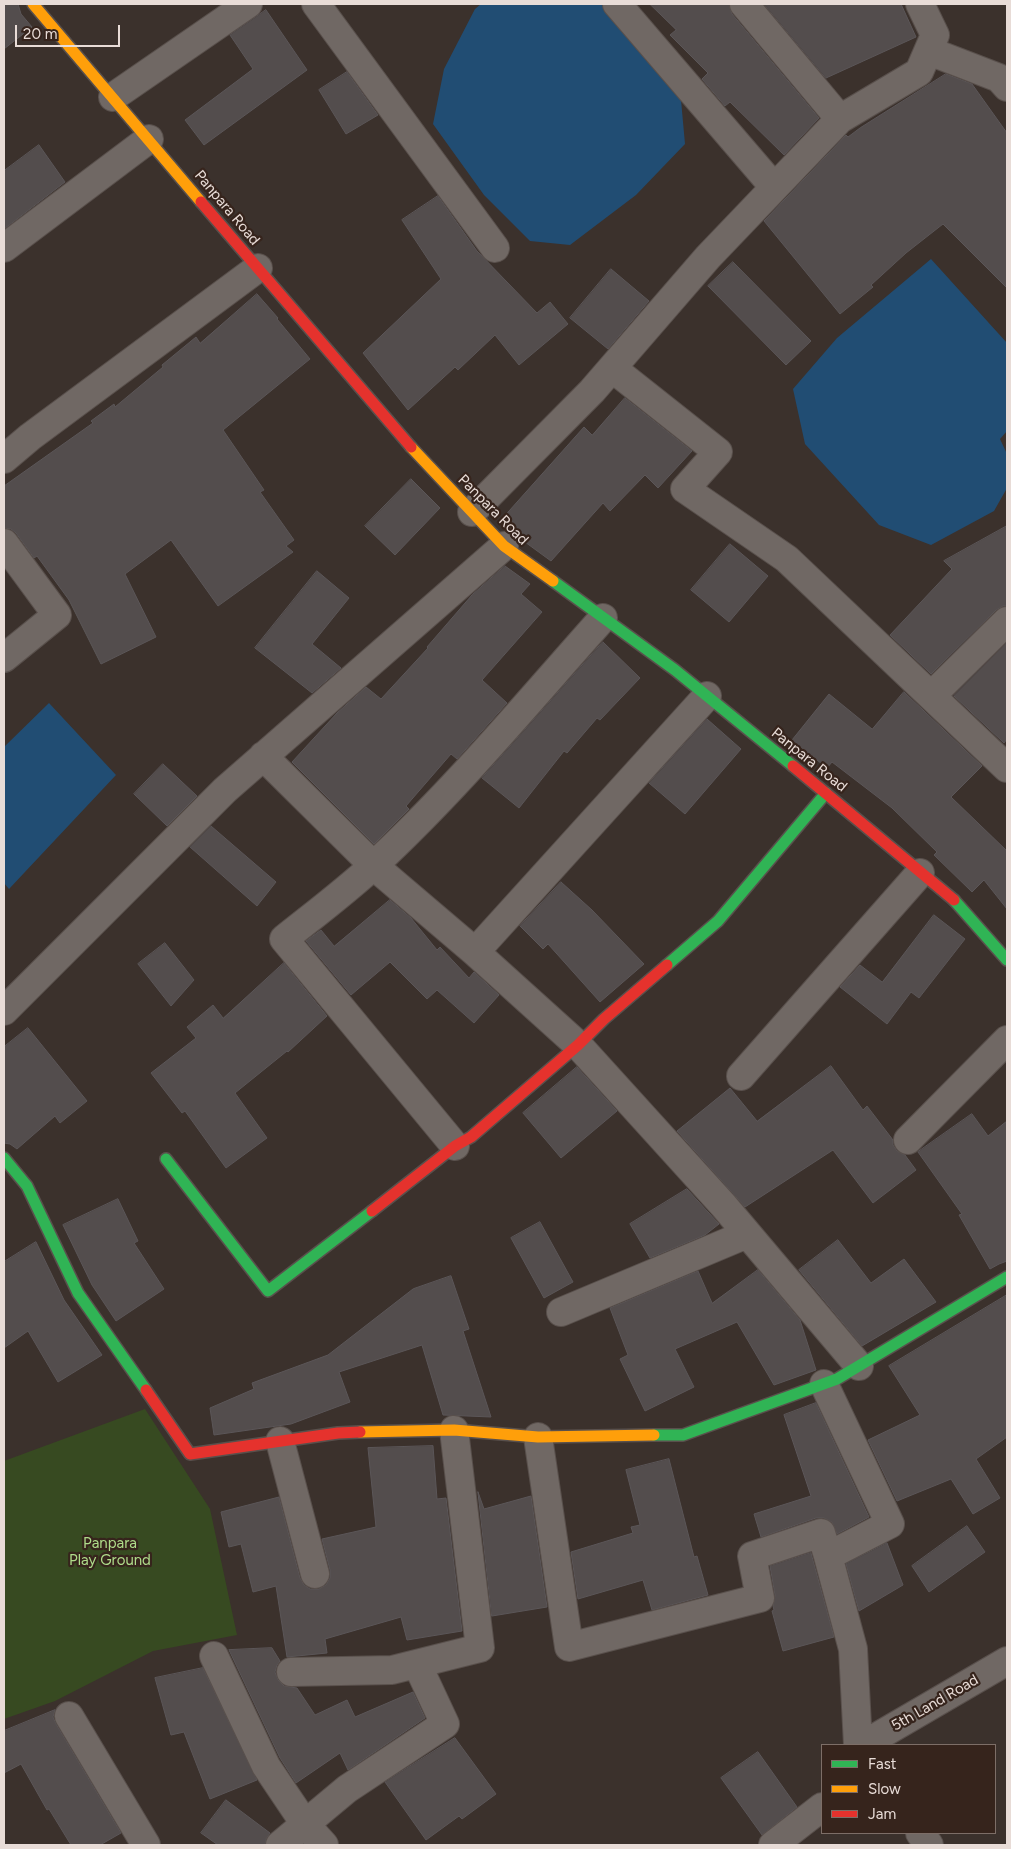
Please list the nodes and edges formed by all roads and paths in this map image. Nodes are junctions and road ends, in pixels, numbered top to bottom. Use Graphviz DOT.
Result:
graph roads {
  1 [pos="33,4"];
  2 [pos="248,4"];
  3 [pos="316,4"];
  4 [pos="617,4"];
  5 [pos="744,4"];
  6 [pos="920,4"];
  7 [pos="929,51"];
  8 [pos="1007,87"];
  9 [pos="113,97"];
  10 [pos="840,119"];
  11 [pos="149,139"];
  12 [pos="774,187"];
  13 [pos="4,248"];
  14 [pos="495,248"];
  15 [pos="258,268"];
  16 [pos="612,368"];
  17 [pos="4,459"];
  18 [pos="472,512"];
  19 [pos="4,543"];
  20 [pos="504,546"];
  21 [pos="603,618"];
  22 [pos="1007,621"];
  23 [pos="4,658"];
  24 [pos="707,696"];
  25 [pos="931,696"];
  26 [pos="263,756"];
  27 [pos="1007,768"];
  28 [pos="826,794"];
  29 [pos="374,866"];
  30 [pos="920,872"];
  31 [pos="475,952"];
  32 [pos="1007,960"];
  33 [pos="4,1011"];
  34 [pos="1007,1040"];
  35 [pos="578,1045"];
  36 [pos="741,1076"];
  37 [pos="908,1140"];
  38 [pos="455,1146"];
  39 [pos="4,1158"];
  40 [pos="166,1158"];
  41 [pos="747,1234"];
  42 [pos="1007,1277"];
  43 [pos="561,1312"];
  44 [pos="859,1366"];
  45 [pos="824,1384"];
  46 [pos="454,1430"];
  47 [pos="538,1437"];
  48 [pos="280,1441"];
  49 [pos="828,1556"];
  50 [pos="315,1574"];
  51 [pos="214,1656"];
  52 [pos="1007,1661"];
  53 [pos="417,1664"];
  54 [pos="291,1672"];
  55 [pos="69,1716"];
  56 [pos="858,1744"];
  57 [pos="865,1744"];
  58 [pos="821,1808"];
  59 [pos="305,1824"];
  60 [pos="921,1834"];
  61 [pos="777,1844"];
  62 [pos="146,1845"];
  63 [pos="280,1845"];
  64 [pos="324,1845"];
  65 [pos="929,1845"];
  1 -- 9 [label="street, Panpara Road"];
  2 -- 9 [label="street"];
  3 -- 14 [label="street"];
  4 -- 12 [label="street"];
  5 -- 10 [label="street"];
  6 -- 7 [label="street"];
  7 -- 8 [label="street"];
  7 -- 10 [label="street"];
  9 -- 11 [label="street, Panpara Road"];
  10 -- 12 [label="street"];
  11 -- 13 [label="street"];
  11 -- 15 [label="street, Panpara Road"];
  12 -- 16 [label="street"];
  15 -- 17 [label="street"];
  15 -- 18 [label="street, Panpara Road"];
  16 -- 18 [label="street"];
  16 -- 25 [label="street"];
  18 -- 20 [label="street, Panpara Road"];
  19 -- 23 [label="street"];
  20 -- 21 [label="street, Panpara Road"];
  20 -- 26 [label="street"];
  21 -- 24 [label="street, Panpara Road"];
  21 -- 29 [label="street"];
  22 -- 25 [label="street"];
  24 -- 28 [label="street, Panpara Road"];
  24 -- 31 [label="street"];
  25 -- 27 [label="street"];
  26 -- 29 [label="street"];
  26 -- 33 [label="street"];
  28 -- 30 [label="street, Panpara Road"];
  28 -- 35 [label="street"];
  29 -- 31 [label="street"];
  29 -- 38 [label="street"];
  30 -- 32 [label="street, Panpara Road"];
  30 -- 36 [label="street"];
  31 -- 35 [label="street"];
  34 -- 37 [label="street"];
  35 -- 38 [label="street"];
  35 -- 41 [label="street"];
  38 -- 40 [label="street"];
  39 -- 48 [label="street"];
  41 -- 43 [label="street"];
  41 -- 44 [label="street"];
  42 -- 44 [label="street"];
  44 -- 45 [label="street"];
  45 -- 47 [label="street"];
  45 -- 49 [label="street"];
  46 -- 47 [label="street"];
  46 -- 48 [label="street"];
  46 -- 53 [label="street"];
  47 -- 49 [label="street"];
  48 -- 50 [label="street"];
  49 -- 56 [label="street"];
  51 -- 59 [label="street"];
  52 -- 57 [label="street, 5th Land Road"];
  53 -- 54 [label="street"];
  53 -- 59 [label="street"];
  55 -- 62 [label="street"];
  58 -- 61 [label="street"];
  59 -- 63 [label="street"];
  59 -- 64 [label="street"];
  60 -- 65 [label="street"];
}
